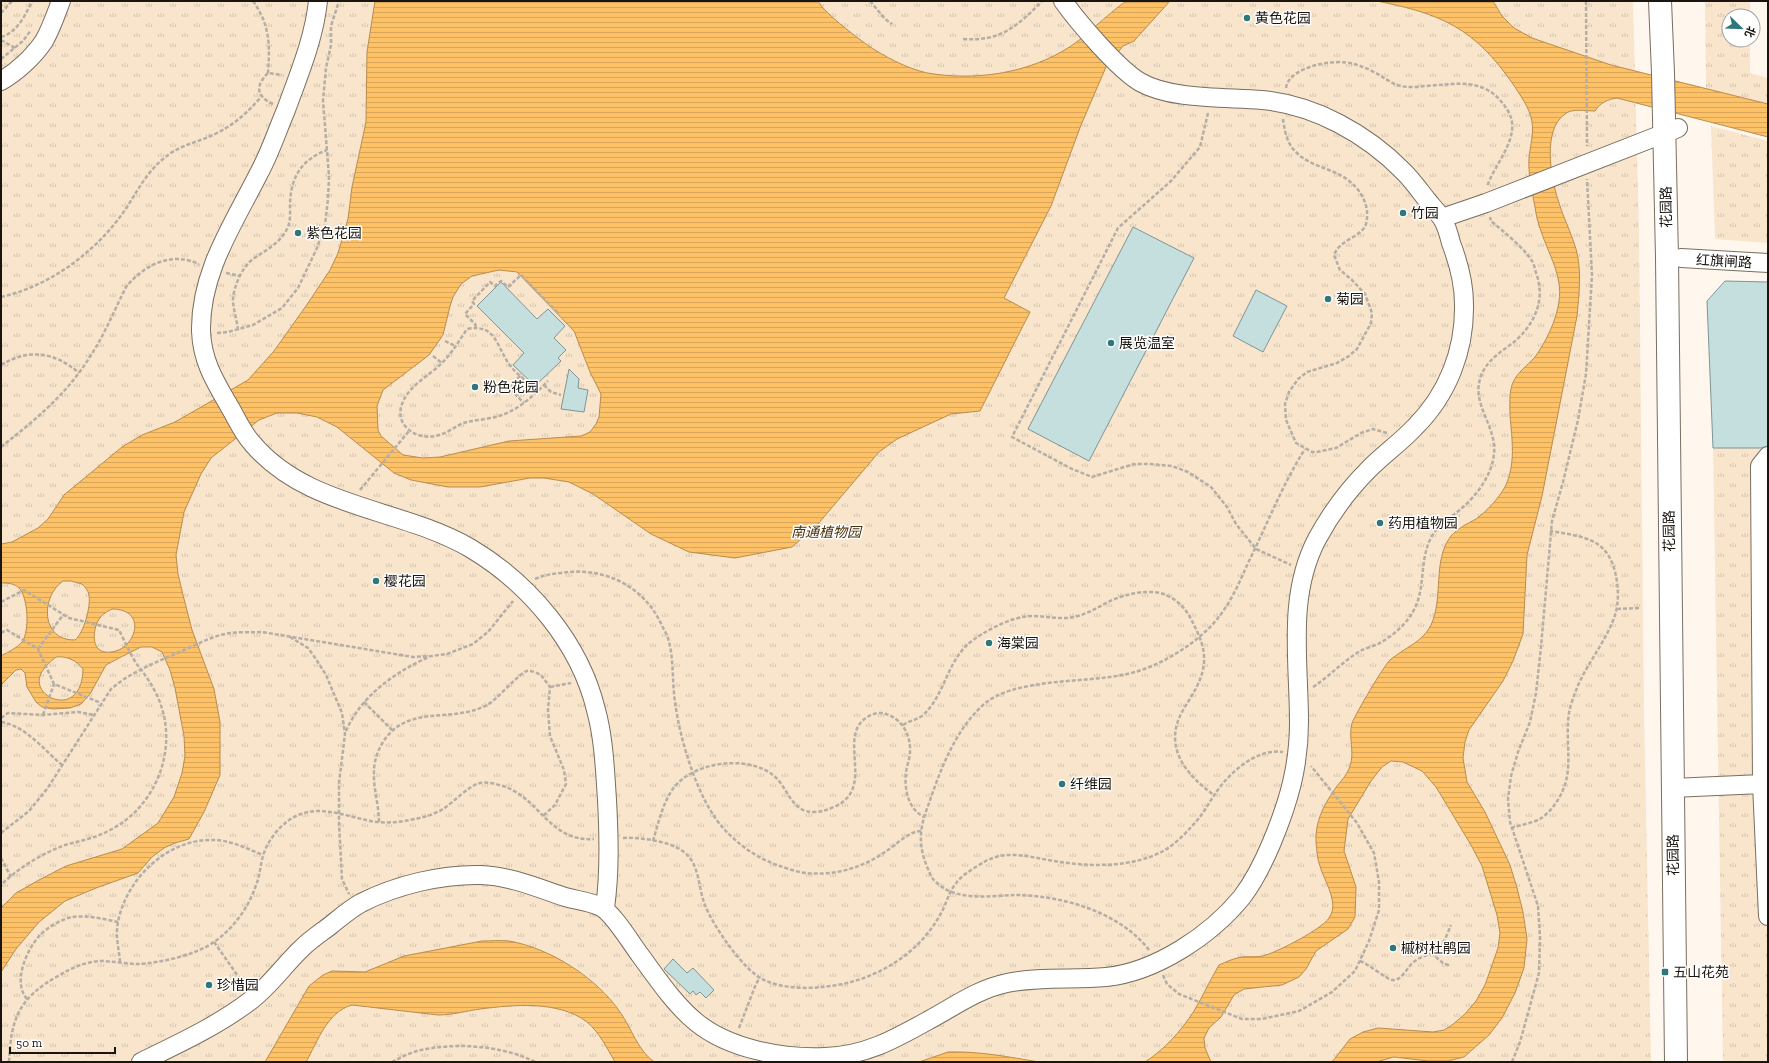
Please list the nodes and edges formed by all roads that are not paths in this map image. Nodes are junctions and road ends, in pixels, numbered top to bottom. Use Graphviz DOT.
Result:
graph roads {
  1 [pos="61,1"];
  2 [pos="318,1"];
  3 [pos="1063,1"];
  4 [pos="1660,1"];
  5 [pos="1676,1"];
  6 [pos="1670,74"];
  7 [pos="1,81"];
  8 [pos="1671,124"];
  9 [pos="1442,218"];
  10 [pos="1681,258"];
  11 [pos="1768,263"];
  12 [pos="1768,456"];
  13 [pos="1762,784"];
  14 [pos="1679,788"];
  15 [pos="605,908"];
  16 [pos="1768,916"];
  17 [pos="141,1062"];
  18 [pos="1676,1062"];
  19 [pos="1690,1062"];
  1 -- 7 [label="street"];
  2 -- 15 [label="street"];
  3 -- 9 [label="street"];
  4 -- 6 [label="main road, 花园路"];
  5 -- 6 [label="main road, 花园路"];
  6 -- 8 [label="main road, 花园路"];
  8 -- 9 [label="street"];
  8 -- 10 [label="main road, 花园路"];
  8 -- 14 [label="main road, 花园路"];
  9 -- 15 [label="street"];
  10 -- 11 [label="street, 红旗闸路"];
  10 -- 14 [label="main road, 花园路"];
  12 -- 13 [label="street"];
  13 -- 14 [label="street"];
  13 -- 16 [label="street"];
  14 -- 18 [label="main road, 花园路"];
  14 -- 19 [label="main road, 花园路"];
  15 -- 17 [label="street"];
}
